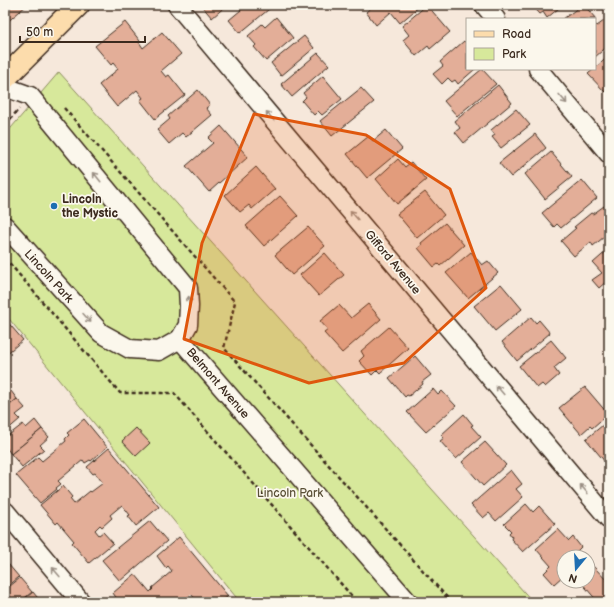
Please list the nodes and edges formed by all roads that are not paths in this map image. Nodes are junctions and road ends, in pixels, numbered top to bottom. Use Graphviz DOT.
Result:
graph roads {
  1 [pos="78,5"];
  2 [pos="177,5"];
  3 [pos="484,5"];
  4 [pos="495,18"];
  5 [pos="539,70"];
  6 [pos="5,78"];
  7 [pos="5,87"];
  8 [pos="609,154"];
  9 [pos="5,226"];
  10 [pos="180,339"];
  11 [pos="5,511"];
  12 [pos="609,519"];
  13 [pos="81,602"];
  14 [pos="408,602"];
  1 -- 6 [label="main road"];
  12 -- 2 [label="street, Gifford Avenue, one-way"];
  3 -- 4 [label="street"];
  5 -- 8 [label="street, one-way"];
  10 -- 7 [label="street, Belmont Avenue, one-way"];
  9 -- 10 [label="street, Lincoln Park, one-way"];
  10 -- 14 [label="street, Belmont Avenue"];
  13 -- 11 [label="street, one-way"];
}
